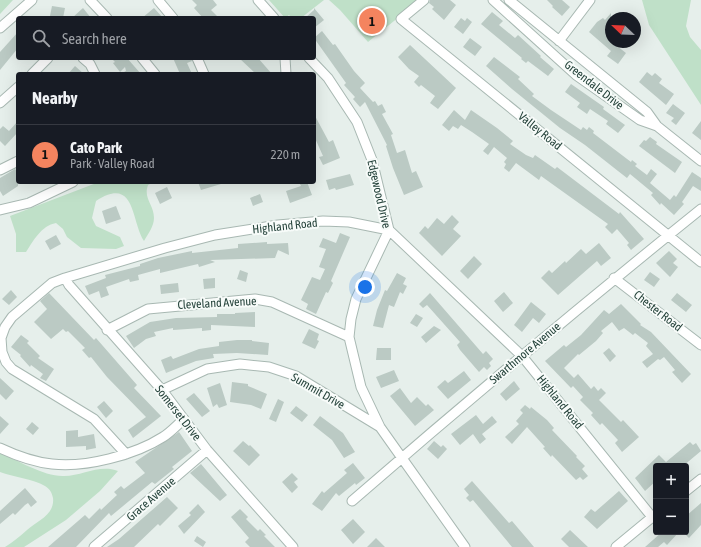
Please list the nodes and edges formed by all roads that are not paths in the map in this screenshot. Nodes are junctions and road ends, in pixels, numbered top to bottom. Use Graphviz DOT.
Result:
graph roads {
  1 [pos="32,0"];
  2 [pos="90,0"];
  3 [pos="158,0"];
  4 [pos="258,0"];
  5 [pos="424,0"];
  6 [pos="493,0"];
  7 [pos="509,0"];
  8 [pos="590,0"];
  9 [pos="105,16"];
  10 [pos="172,16"];
  11 [pos="272,16"];
  12 [pos="0,28"];
  13 [pos="559,41"];
  14 [pos="46,60"];
  15 [pos="85,60"];
  16 [pos="144,60"];
  17 [pos="198,60"];
  18 [pos="285,60"];
  19 [pos="311,60"];
  20 [pos="34,72"];
  21 [pos="94,72"];
  22 [pos="153,72"];
  23 [pos="203,72"];
  24 [pos="286,72"];
  25 [pos="16,89"];
  26 [pos="0,103"];
  27 [pos="657,126"];
  28 [pos="701,161"];
  29 [pos="16,162"];
  30 [pos="0,170"];
  31 [pos="69,184"];
  32 [pos="701,209"];
  33 [pos="0,210"];
  34 [pos="389,230"];
  35 [pos="668,235"];
  36 [pos="701,262"];
  37 [pos="65,278"];
  38 [pos="614,278"];
  39 [pos="107,330"];
  40 [pos="349,337"];
  41 [pos="701,345"];
  42 [pos="522,356"];
  43 [pos="162,390"];
  44 [pos="184,419"];
  45 [pos="380,427"];
  46 [pos="0,448"];
  47 [pos="207,450"];
  48 [pos="126,454"];
  49 [pos="402,458"];
  50 [pos="701,479"];
  51 [pos="689,489"];
  52 [pos="352,501"];
  53 [pos="653,515"];
  54 [pos="653,517"];
  55 [pos="94,547"];
  56 [pos="293,547"];
  57 [pos="465,547"];
  58 [pos="616,547"];
  1 -- 12 [label="street"];
  2 -- 9 [label="street"];
  3 -- 10 [label="street"];
  4 -- 11 [label="street"];
  5 -- 35 [label="street, Valley Road"];
  6 -- 27 [label="street, Greendale Drive"];
  7 -- 13 [label="street"];
  8 -- 13 [label="street"];
  13 -- 27 [label="street"];
  14 -- 20 [label="street"];
  15 -- 21 [label="street"];
  16 -- 22 [label="street"];
  17 -- 23 [label="street"];
  18 -- 24 [label="street"];
  19 -- 34 [label="street, Edgewood Drive"];
  25 -- 26 [label="street"];
  27 -- 28 [label="street, Greendale Drive"];
  29 -- 30 [label="street"];
  31 -- 33 [label="street"];
  32 -- 35 [label="street, Swarthmore Avenue"];
  34 -- 37 [label="street, Highland Road"];
  34 -- 40 [label="street, Edgewood Drive"];
  34 -- 42 [label="street, Highland Road"];
  35 -- 36 [label="street, Valley Road"];
  35 -- 38 [label="street, Swarthmore Avenue"];
  37 -- 39 [label="street, Somerset Drive"];
  37 -- 48 [label="street, Highland Road"];
  38 -- 41 [label="street, Chester Road"];
  38 -- 42 [label="street, Swarthmore Avenue"];
  39 -- 40 [label="street, Cleveland Avenue"];
  39 -- 43 [label="street, Somerset Drive"];
  40 -- 45 [label="street, Edgewood Drive"];
  42 -- 49 [label="street, Swarthmore Avenue"];
  42 -- 53 [label="street, Highland Road"];
  43 -- 44 [label="street, Somerset Drive"];
  43 -- 45 [label="street, Summit Drive"];
  44 -- 47 [label="street, Somerset Drive"];
  44 -- 48 [label="street"];
  45 -- 49 [label="street, Edgewood Drive"];
  46 -- 48 [label="street"];
  47 -- 55 [label="street, Grace Avenue"];
  47 -- 56 [label="street, Somerset Drive"];
  49 -- 52 [label="street, Swarthmore Avenue"];
  49 -- 57 [label="street, Edgewood Drive"];
  50 -- 51 [label="street"];
  54 -- 58 [label="street"];
}
